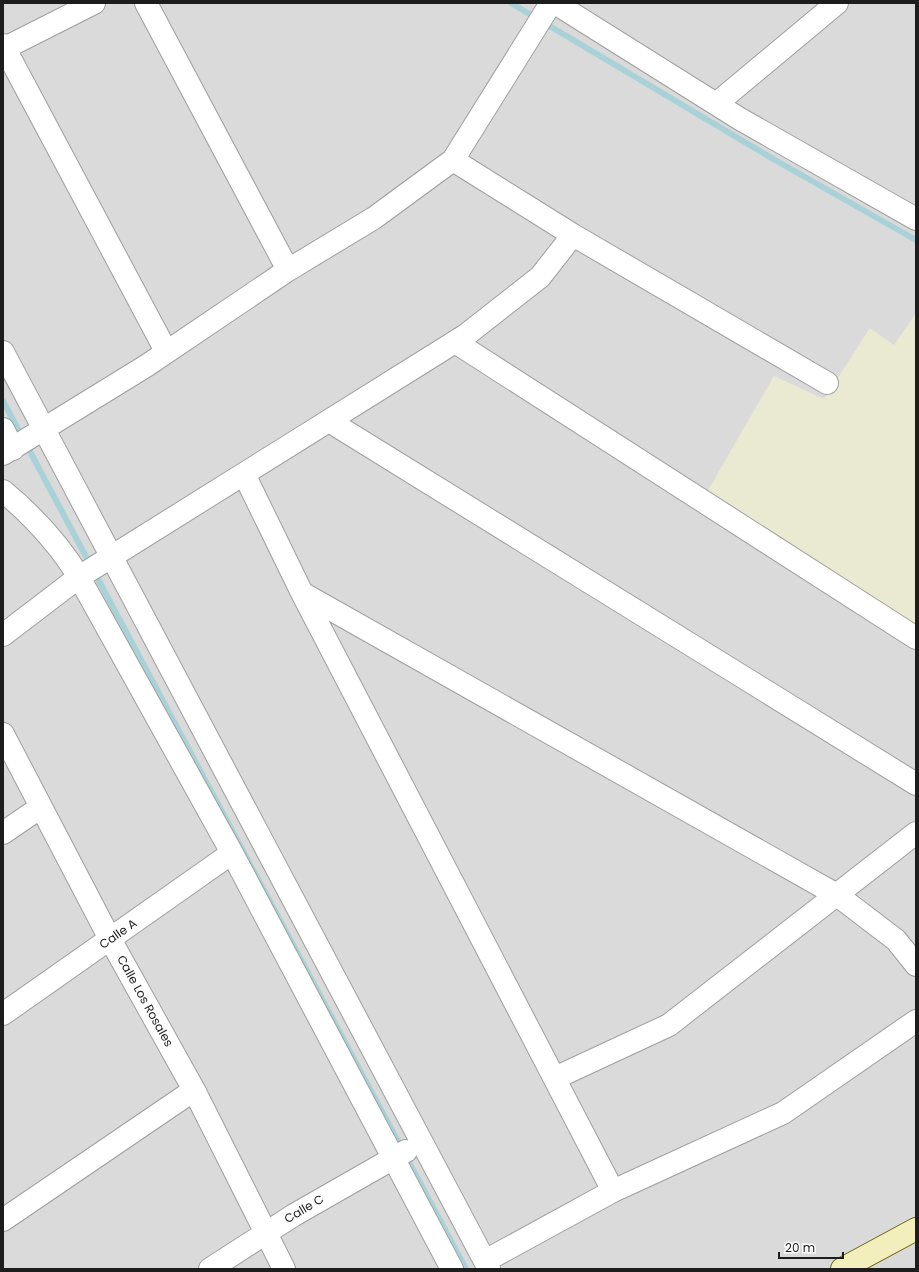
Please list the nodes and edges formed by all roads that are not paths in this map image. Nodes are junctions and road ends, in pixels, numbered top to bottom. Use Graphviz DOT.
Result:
graph roads {
  1 [pos="94,3"];
  2 [pos="146,3"];
  3 [pos="551,3"];
  4 [pos="555,3"];
  5 [pos="838,3"];
  6 [pos="4,47"];
  7 [pos="716,104"];
  8 [pos="453,160"];
  9 [pos="916,219"];
  10 [pos="573,235"];
  11 [pos="288,270"];
  12 [pos="455,342"];
  13 [pos="166,351"];
  14 [pos="3,352"];
  15 [pos="827,383"];
  16 [pos="329,421"];
  17 [pos="3,429"];
  18 [pos="39,432"];
  19 [pos="8,452"];
  20 [pos="244,474"];
  21 [pos="3,491"];
  22 [pos="94,568"];
  23 [pos="302,593"];
  24 [pos="3,635"];
  25 [pos="916,638"];
  26 [pos="3,734"];
  27 [pos="916,784"];
  28 [pos="41,807"];
  29 [pos="3,833"];
  30 [pos="916,833"];
  31 [pos="232,854"];
  32 [pos="837,895"];
  33 [pos="110,939"];
  34 [pos="916,965"];
  35 [pos="3,1014"];
  36 [pos="916,1022"];
  37 [pos="555,1078"];
  38 [pos="194,1090"];
  39 [pos="408,1150"];
  40 [pos="613,1191"];
  41 [pos="3,1220"];
  42 [pos="916,1229"];
  43 [pos="266,1233"];
  44 [pos="487,1265"];
  45 [pos="210,1269"];
  46 [pos="284,1269"];
  47 [pos="452,1269"];
  48 [pos="842,1269"];
  1 -- 6 [label="street"];
  2 -- 11 [label="street"];
  3 -- 8 [label="street"];
  4 -- 7 [label="street"];
  5 -- 7 [label="street"];
  6 -- 13 [label="street"];
  7 -- 9 [label="street"];
  8 -- 10 [label="street"];
  8 -- 11 [label="street"];
  10 -- 12 [label="street"];
  10 -- 15 [label="street"];
  11 -- 13 [label="street"];
  12 -- 16 [label="street"];
  12 -- 25 [label="street"];
  13 -- 18 [label="street"];
  14 -- 18 [label="street"];
  16 -- 20 [label="street"];
  16 -- 27 [label="street"];
  17 -- 19 [label="street"];
  18 -- 19 [label="street"];
  18 -- 22 [label="street"];
  20 -- 22 [label="street"];
  20 -- 23 [label="street"];
  21 -- 22 [label="street"];
  22 -- 24 [label="street"];
  22 -- 31 [label="street"];
  22 -- 39 [label="street"];
  23 -- 32 [label="street"];
  23 -- 37 [label="street"];
  26 -- 28 [label="street, Calle Los Rosales"];
  28 -- 29 [label="street"];
  28 -- 33 [label="street, Calle Los Rosales"];
  30 -- 32 [label="street"];
  31 -- 33 [label="street, Calle A"];
  31 -- 39 [label="street"];
  32 -- 34 [label="street"];
  32 -- 37 [label="street"];
  33 -- 35 [label="street, Calle A"];
  33 -- 38 [label="street, Calle Los Rosales"];
  36 -- 40 [label="street"];
  37 -- 40 [label="street"];
  38 -- 41 [label="street"];
  38 -- 43 [label="street, Calle Los Rosales"];
  39 -- 43 [label="street, Calle C"];
  39 -- 44 [label="street"];
  39 -- 47 [label="street"];
  40 -- 44 [label="street"];
  42 -- 48 [label="street"];
  43 -- 45 [label="street, Calle C"];
  43 -- 46 [label="street, Calle Los Rosales"];
}
